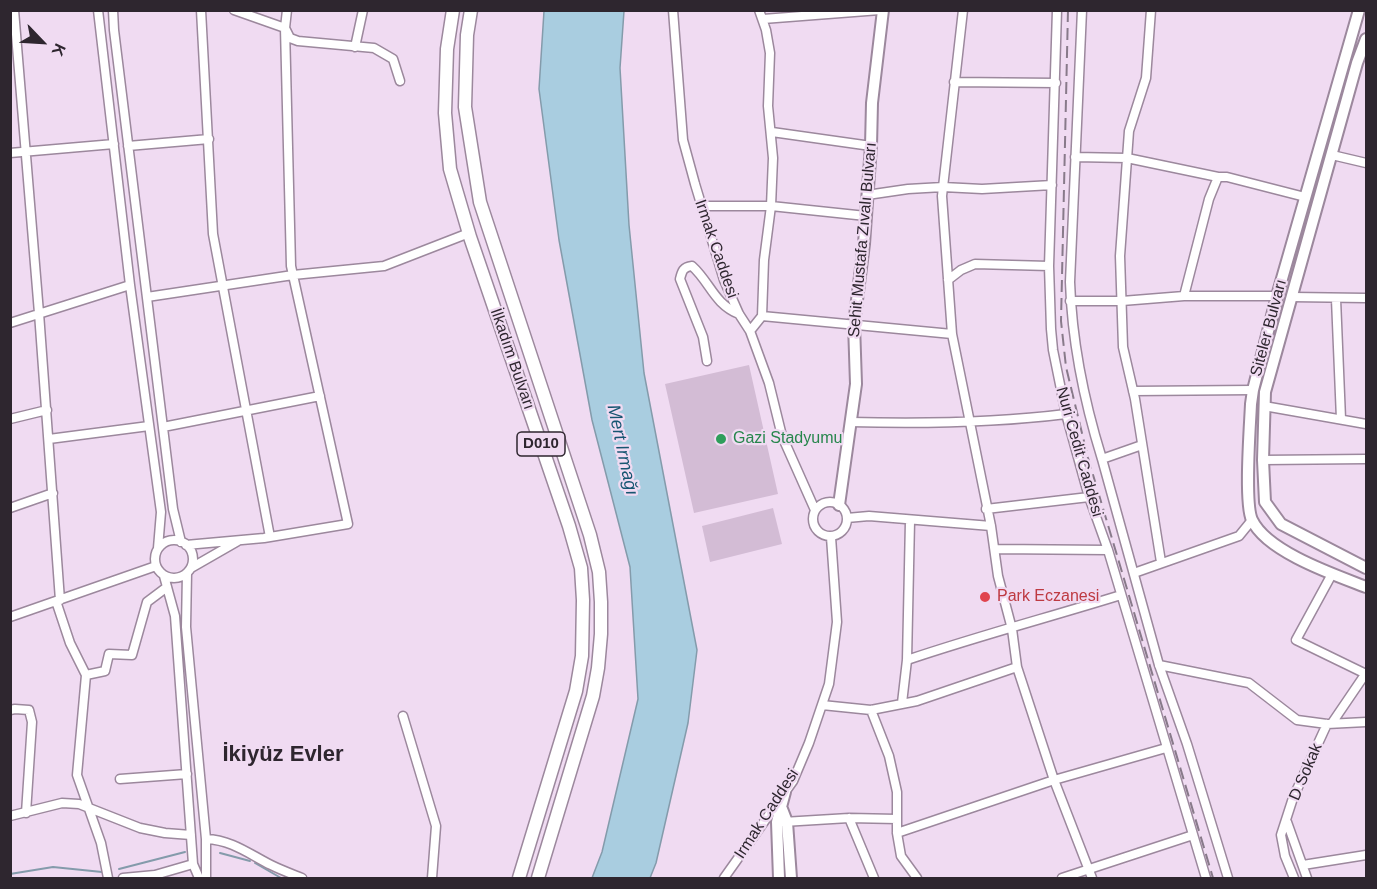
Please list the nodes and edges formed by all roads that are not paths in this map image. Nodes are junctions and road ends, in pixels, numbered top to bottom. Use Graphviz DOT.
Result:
graph roads {
  1 [pos="14,10"];
  2 [pos="98,10"];
  3 [pos="113,10"];
  4 [pos="201,10"];
  5 [pos="234,10"];
  6 [pos="287,10"];
  7 [pos="363,10"];
  8 [pos="453,10"];
  9 [pos="471,10"];
  10 [pos="673,10"];
  11 [pos="759,10"];
  12 [pos="881,10"];
  13 [pos="963,10"];
  14 [pos="1057,10"];
  15 [pos="1082,10"];
  16 [pos="1151,10"];
  17 [pos="1359,10"];
  18 [pos="814,12"];
  19 [pos="763,20"];
  20 [pos="285,28"];
  21 [pos="1366,39"];
  22 [pos="355,47"];
  23 [pos="400,81"];
  24 [pos="954,82"];
  25 [pos="1056,83"];
  26 [pos="772,132"];
  27 [pos="209,139"];
  28 [pos="114,144"];
  29 [pos="128,146"];
  30 [pos="871,146"];
  31 [pos="26,152"];
  32 [pos="10,153"];
  33 [pos="1332,155"];
  34 [pos="1076,157"];
  35 [pos="1127,158"];
  36 [pos="1366,163"];
  37 [pos="1218,177"];
  38 [pos="1052,186"];
  39 [pos="943,187"];
  40 [pos="867,195"];
  41 [pos="1305,197"];
  42 [pos="702,206"];
  43 [pos="771,206"];
  44 [pos="866,216"];
  45 [pos="469,233"];
  46 [pos="1049,266"];
  47 [pos="293,275"];
  48 [pos="948,280"];
  49 [pos="130,285"];
  50 [pos="221,286"];
  51 [pos="1184,296"];
  52 [pos="1277,296"];
  53 [pos="147,297"];
  54 [pos="1292,297"];
  55 [pos="1366,298"];
  56 [pos="1336,299"];
  57 [pos="1070,301"];
  58 [pos="1122,301"];
  59 [pos="39,313"];
  60 [pos="739,314"];
  61 [pos="762,316"];
  62 [pos="10,322"];
  63 [pos="854,324"];
  64 [pos="750,331"];
  65 [pos="952,334"];
  66 [pos="707,361"];
  67 [pos="1253,390"];
  68 [pos="1133,391"];
  69 [pos="320,396"];
  70 [pos="1264,406"];
  71 [pos="47,410"];
  72 [pos="244,411"];
  73 [pos="1066,414"];
  74 [pos="10,419"];
  75 [pos="1341,419"];
  76 [pos="850,422"];
  77 [pos="969,423"];
  78 [pos="1366,424"];
  79 [pos="149,426"];
  80 [pos="163,428"];
  81 [pos="49,439"];
  82 [pos="1142,445"];
  83 [pos="1102,459"];
  84 [pos="1366,459"];
  85 [pos="1263,460"];
  86 [pos="53,493"];
  87 [pos="1089,497"];
  88 [pos="839,504"];
  89 [pos="10,508"];
  90 [pos="986,509"];
  91 [pos="815,510"];
  92 [pos="847,518"];
  93 [pos="1252,520"];
  94 [pos="910,521"];
  95 [pos="991,526"];
  96 [pos="270,537"];
  97 [pos="831,537"];
  98 [pos="241,540"];
  99 [pos="184,543"];
  100 [pos="158,548"];
  101 [pos="995,549"];
  102 [pos="1108,550"];
  103 [pos="1161,562"];
  104 [pos="156,566"];
  105 [pos="1366,568"];
  106 [pos="189,571"];
  107 [pos="1134,573"];
  108 [pos="1332,574"];
  109 [pos="164,576"];
  110 [pos="167,587"];
  111 [pos="1366,587"];
  112 [pos="1121,595"];
  113 [pos="58,601"];
  114 [pos="10,617"];
  115 [pos="1012,629"];
  116 [pos="908,660"];
  117 [pos="1159,665"];
  118 [pos="1017,668"];
  119 [pos="1366,674"];
  120 [pos="86,675"];
  121 [pos="902,703"];
  122 [pos="822,705"];
  123 [pos="10,710"];
  124 [pos="871,710"];
  125 [pos="403,716"];
  126 [pos="1366,722"];
  127 [pos="1330,723"];
  128 [pos="1166,748"];
  129 [pos="187,774"];
  130 [pos="120,779"];
  131 [pos="1054,780"];
  132 [pos="785,792"];
  133 [pos="87,807"];
  134 [pos="26,813"];
  135 [pos="10,816"];
  136 [pos="849,818"];
  137 [pos="897,819"];
  138 [pos="782,822"];
  139 [pos="1287,822"];
  140 [pos="897,833"];
  141 [pos="192,835"];
  142 [pos="1193,835"];
  143 [pos="206,839"];
  144 [pos="1366,855"];
  145 [pos="193,864"];
  146 [pos="1303,865"];
  147 [pos="1089,869"];
  148 [pos="108,879"];
  149 [pos="123,879"];
  150 [pos="199,879"];
  151 [pos="206,879"];
  152 [pos="302,879"];
  153 [pos="432,879"];
  154 [pos="519,879"];
  155 [pos="538,879"];
  156 [pos="724,879"];
  157 [pos="780,879"];
  158 [pos="791,879"];
  159 [pos="874,879"];
  160 [pos="917,879"];
  161 [pos="1062,879"];
  162 [pos="1092,879"];
  163 [pos="1206,879"];
  164 [pos="1228,879"];
  165 [pos="1294,879"];
  166 [pos="1307,879"];
  1 -- 31 [label="street"];
  2 -- 28 [label="street"];
  3 -- 29 [label="street"];
  4 -- 27 [label="street"];
  5 -- 20 [label="street"];
  6 -- 20 [label="street"];
  7 -- 22 [label="street"];
  8 -- 45 [label="highway, İlkadım Bulvarı / D010"];
  9 -- 155 [label="highway, İlkadım Bulvarı / D010"];
  10 -- 42 [label="street, Irmak Caddesi"];
  11 -- 19 [label="street"];
  12 -- 18 [label="street"];
  12 -- 30 [label="main road, Sehit Mustafa Zıvalı Bulvarı"];
  13 -- 24 [label="street"];
  14 -- 25 [label="street, Nuri Cedit Caddesi"];
  15 -- 34 [label="street, Nuri Cedit Caddesi"];
  16 -- 35 [label="street"];
  17 -- 41 [label="main road, Siteler Bulvarı"];
  18 -- 19 [label="street"];
  19 -- 26 [label="street"];
  20 -- 22 [label="street"];
  20 -- 47 [label="street"];
  21 -- 33 [label="main road, Siteler Bulvarı"];
  22 -- 23 [label="street"];
  24 -- 25 [label="street"];
  24 -- 39 [label="street"];
  25 -- 38 [label="street, Nuri Cedit Caddesi"];
  26 -- 30 [label="street"];
  26 -- 43 [label="street"];
  27 -- 29 [label="street"];
  27 -- 50 [label="street"];
  28 -- 31 [label="street"];
  28 -- 49 [label="street"];
  29 -- 53 [label="street"];
  30 -- 40 [label="main road, Sehit Mustafa Zıvalı Bulvarı"];
  31 -- 32 [label="street"];
  31 -- 59 [label="street"];
  33 -- 36 [label="street"];
  33 -- 54 [label="main road, Siteler Bulvarı"];
  34 -- 35 [label="street"];
  34 -- 57 [label="street, Nuri Cedit Caddesi"];
  35 -- 37 [label="street"];
  35 -- 58 [label="street"];
  37 -- 41 [label="street"];
  37 -- 51 [label="street"];
  38 -- 39 [label="street"];
  38 -- 46 [label="street, Nuri Cedit Caddesi"];
  39 -- 40 [label="street"];
  39 -- 48 [label="street"];
  40 -- 44 [label="main road, Sehit Mustafa Zıvalı Bulvarı"];
  41 -- 52 [label="main road, Siteler Bulvarı"];
  42 -- 43 [label="street"];
  42 -- 60 [label="street, Irmak Caddesi"];
  43 -- 44 [label="street"];
  43 -- 61 [label="street"];
  44 -- 63 [label="main road, Sehit Mustafa Zıvalı Bulvarı"];
  45 -- 47 [label="street"];
  45 -- 154 [label="highway, İlkadım Bulvarı / D010"];
  46 -- 48 [label="street"];
  46 -- 73 [label="street, Nuri Cedit Caddesi"];
  47 -- 50 [label="street"];
  47 -- 69 [label="street"];
  48 -- 65 [label="street"];
  49 -- 59 [label="street"];
  49 -- 79 [label="street"];
  50 -- 53 [label="street"];
  50 -- 72 [label="street"];
  51 -- 52 [label="street"];
  51 -- 58 [label="street"];
  52 -- 67 [label="main road, Siteler Bulvarı"];
  53 -- 80 [label="street"];
  54 -- 56 [label="street"];
  54 -- 70 [label="main road, Siteler Bulvarı"];
  55 -- 56 [label="street"];
  56 -- 75 [label="street"];
  57 -- 58 [label="street"];
  57 -- 83 [label="street, Nuri Cedit Caddesi"];
  58 -- 68 [label="street"];
  59 -- 62 [label="street"];
  59 -- 71 [label="street"];
  60 -- 64 [label="street, Irmak Caddesi"];
  60 -- 66 [label="street"];
  61 -- 63 [label="street"];
  61 -- 64 [label="street"];
  63 -- 65 [label="street"];
  63 -- 76 [label="main road, Sehit Mustafa Zıvalı Bulvarı"];
  64 -- 91 [label="street, Irmak Caddesi"];
  65 -- 77 [label="street"];
  67 -- 68 [label="street"];
  67 -- 93 [label="main road, Siteler Bulvarı"];
  68 -- 82 [label="street"];
  69 -- 72 [label="street"];
  69 -- 96 [label="street"];
  70 -- 75 [label="street"];
  70 -- 85 [label="main road, Siteler Bulvarı"];
  71 -- 74 [label="street"];
  71 -- 81 [label="street"];
  72 -- 80 [label="street"];
  72 -- 96 [label="street"];
  73 -- 77 [label="street"];
  73 -- 87 [label="street, Nuri Cedit Caddesi"];
  75 -- 78 [label="street"];
  76 -- 77 [label="street"];
  76 -- 88 [label="main road, Sehit Mustafa Zıvalı Bulvarı"];
  77 -- 90 [label="street"];
  79 -- 81 [label="street"];
  79 -- 100 [label="street"];
  80 -- 99 [label="street"];
  81 -- 86 [label="street"];
  82 -- 83 [label="street"];
  82 -- 103 [label="street"];
  83 -- 107 [label="street, Nuri Cedit Caddesi"];
  84 -- 85 [label="street"];
  85 -- 105 [label="main road, Siteler Bulvarı"];
  86 -- 89 [label="street"];
  86 -- 113 [label="street"];
  87 -- 90 [label="street"];
  87 -- 102 [label="street, Nuri Cedit Caddesi"];
  88 -- 91 [label="street"];
  88 -- 92 [label="street"];
  90 -- 95 [label="street"];
  91 -- 97 [label="street"];
  92 -- 94 [label="street"];
  92 -- 97 [label="street"];
  93 -- 103 [label="street"];
  93 -- 108 [label="main road"];
  94 -- 95 [label="street"];
  94 -- 116 [label="street"];
  95 -- 101 [label="street"];
  96 -- 98 [label="street"];
  97 -- 122 [label="street, Irmak Caddesi"];
  98 -- 99 [label="street"];
  98 -- 106 [label="street"];
  99 -- 100 [label="street"];
  99 -- 106 [label="street"];
  100 -- 104 [label="street"];
  101 -- 102 [label="street"];
  101 -- 115 [label="street"];
  102 -- 112 [label="street, Nuri Cedit Caddesi"];
  103 -- 107 [label="street"];
  104 -- 109 [label="street"];
  104 -- 113 [label="street"];
  106 -- 109 [label="street"];
  106 -- 143 [label="street"];
  107 -- 117 [label="street, Nuri Cedit Caddesi"];
  108 -- 111 [label="main road"];
  108 -- 119 [label="street"];
  109 -- 110 [label="street"];
  110 -- 120 [label="street"];
  110 -- 129 [label="street"];
  112 -- 115 [label="street"];
  112 -- 128 [label="street, Nuri Cedit Caddesi"];
  113 -- 114 [label="street"];
  113 -- 120 [label="street"];
  115 -- 116 [label="street"];
  115 -- 118 [label="street"];
  116 -- 121 [label="street"];
  117 -- 127 [label="street"];
  117 -- 164 [label="street, Nuri Cedit Caddesi"];
  118 -- 121 [label="street"];
  118 -- 131 [label="street"];
  119 -- 127 [label="street, D Sokak"];
  120 -- 133 [label="street"];
  121 -- 124 [label="street"];
  122 -- 124 [label="street"];
  122 -- 132 [label="street, Irmak Caddesi"];
  123 -- 134 [label="street"];
  124 -- 137 [label="street"];
  125 -- 153 [label="street"];
  126 -- 127 [label="street"];
  127 -- 139 [label="street, D Sokak"];
  128 -- 131 [label="street"];
  128 -- 142 [label="street, Nuri Cedit Caddesi"];
  129 -- 130 [label="street"];
  129 -- 141 [label="street"];
  131 -- 140 [label="street"];
  131 -- 147 [label="street"];
  132 -- 138 [label="main road"];
  132 -- 156 [label="street, Irmak Caddesi"];
  133 -- 134 [label="street"];
  133 -- 141 [label="street"];
  133 -- 148 [label="street"];
  134 -- 135 [label="street"];
  136 -- 137 [label="street"];
  136 -- 138 [label="street"];
  136 -- 159 [label="street"];
  137 -- 140 [label="street"];
  138 -- 157 [label="main road"];
  138 -- 158 [label="main road"];
  139 -- 146 [label="street"];
  139 -- 165 [label="street, D Sokak"];
  140 -- 160 [label="street"];
  141 -- 145 [label="street"];
  142 -- 147 [label="street"];
  142 -- 163 [label="street, Nuri Cedit Caddesi"];
  143 -- 151 [label="street"];
  143 -- 152 [label="street"];
  144 -- 146 [label="street"];
  145 -- 149 [label="street"];
  145 -- 150 [label="street"];
  146 -- 166 [label="street"];
  147 -- 161 [label="street"];
  147 -- 162 [label="street"];
}
